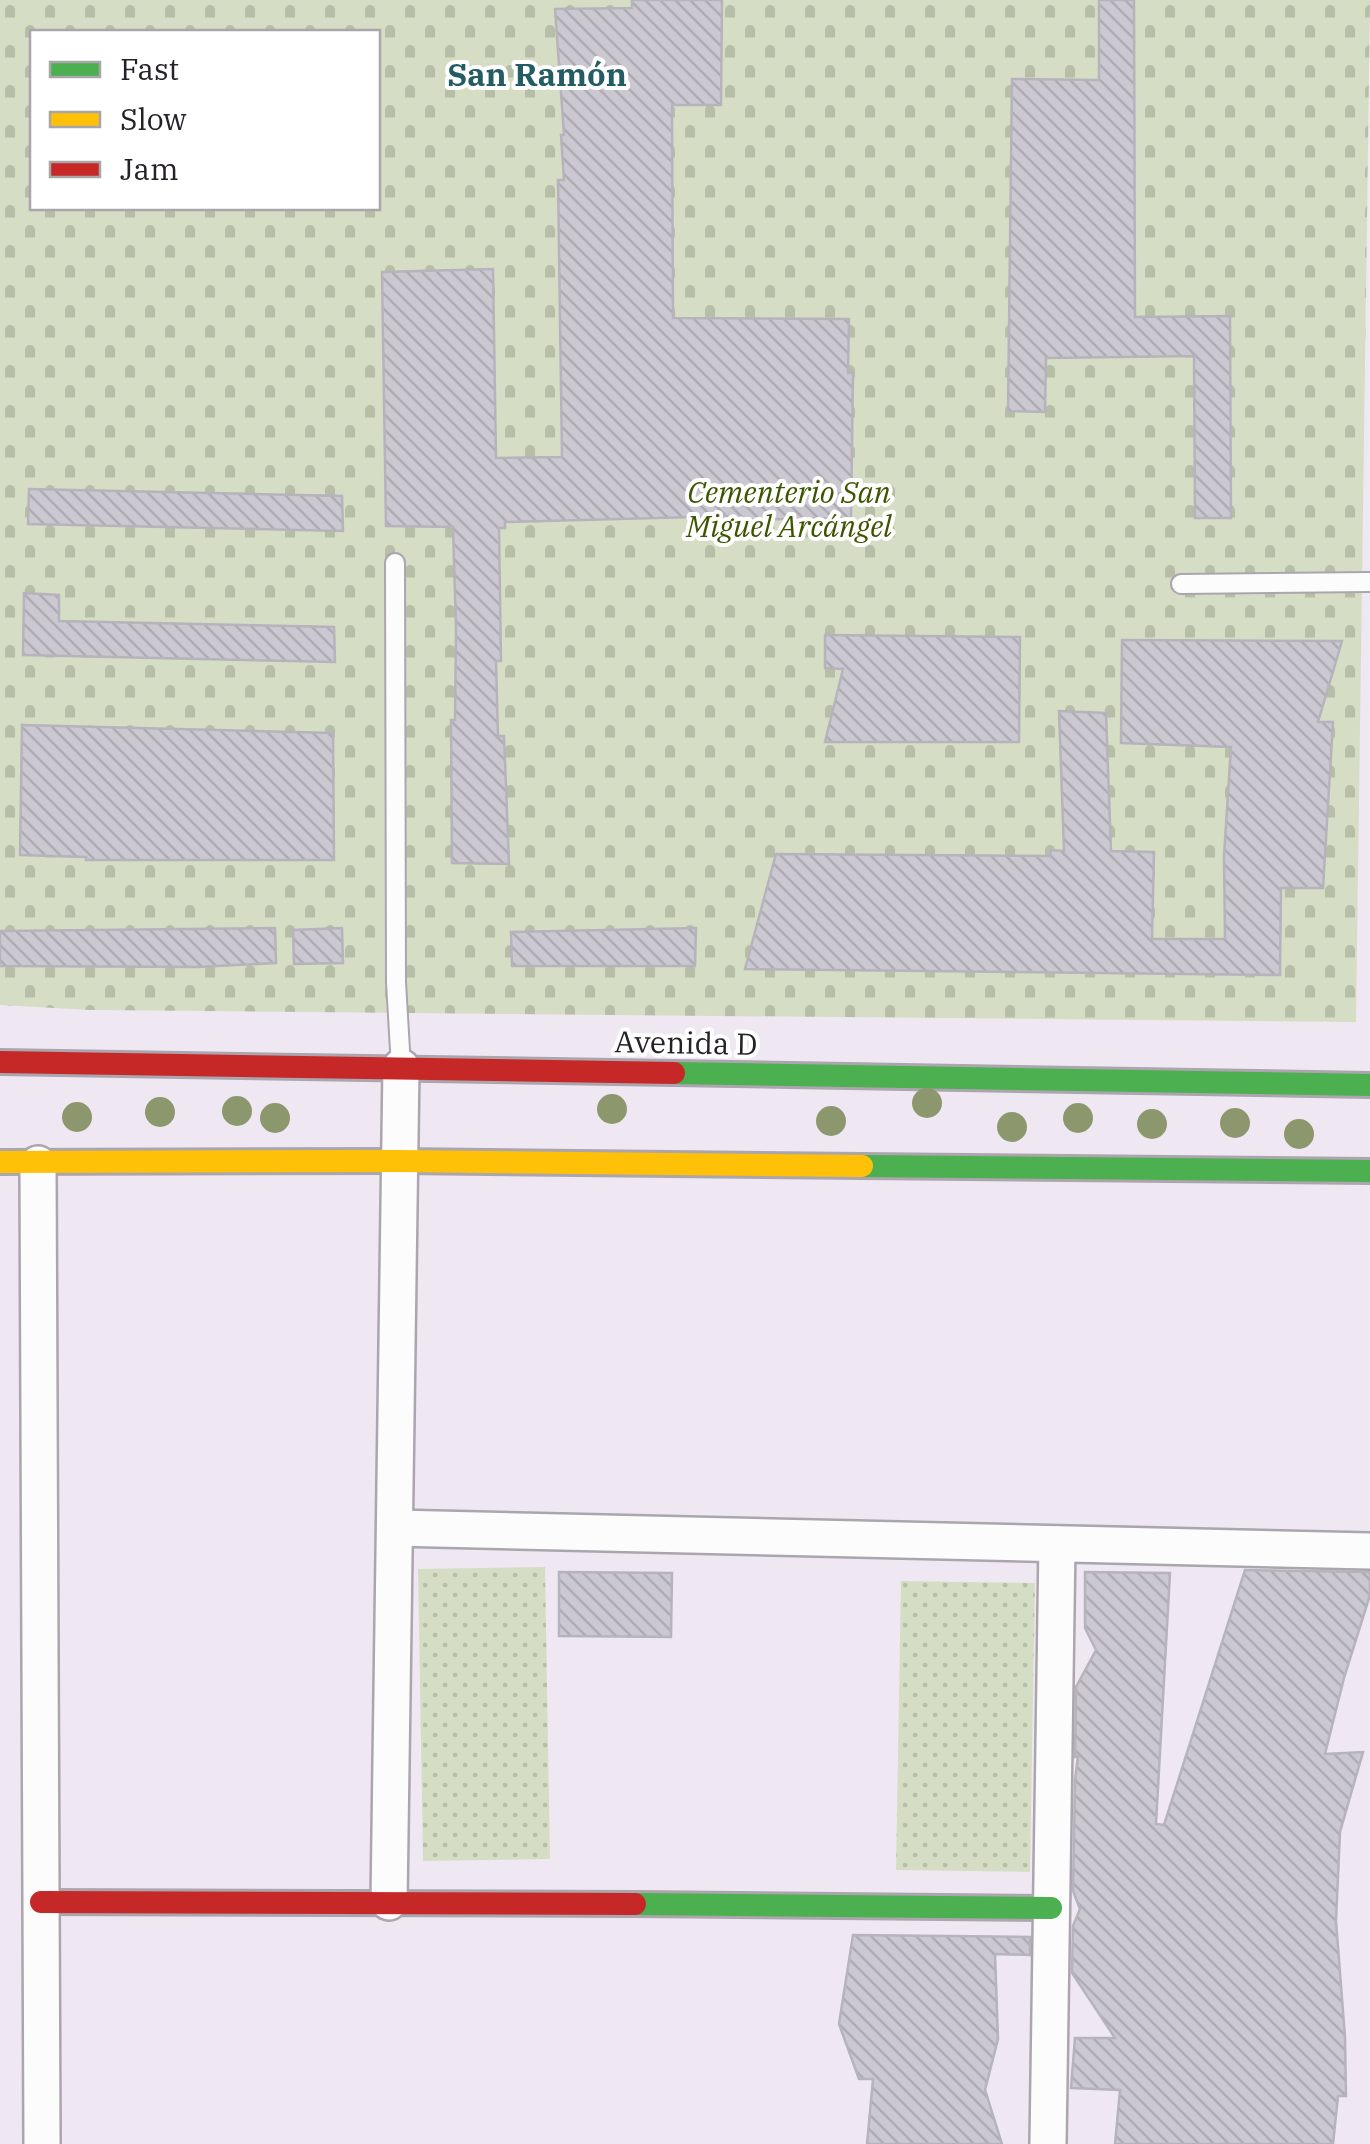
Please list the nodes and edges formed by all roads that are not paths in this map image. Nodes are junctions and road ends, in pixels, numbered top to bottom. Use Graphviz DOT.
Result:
graph roads {
  1 [pos="395,563"];
  2 [pos="1370,582"];
  3 [pos="1181,584"];
  4 [pos="0,1062"];
  5 [pos="401,1066"];
  6 [pos="1370,1085"];
  7 [pos="400,1161"];
  8 [pos="0,1162"];
  9 [pos="38,1164"];
  10 [pos="1370,1171"];
  11 [pos="396,1528"];
  12 [pos="1057,1544"];
  13 [pos="1370,1551"];
  14 [pos="41,1902"];
  15 [pos="389,1902"];
  16 [pos="1051,1908"];
  17 [pos="42,2144"];
  18 [pos="1048,2144"];
  1 -- 5 [label="lane"];
  2 -- 3 [label="lane"];
  4 -- 5 [label="main road, Avenida D"];
  5 -- 6 [label="main road, Avenida D"];
  5 -- 7 [label="street"];
  7 -- 9 [label="main road"];
  7 -- 10 [label="main road"];
  7 -- 11 [label="street"];
  8 -- 9 [label="main road"];
  9 -- 14 [label="street"];
  11 -- 12 [label="street"];
  11 -- 15 [label="street"];
  12 -- 13 [label="street"];
  12 -- 16 [label="street"];
  14 -- 15 [label="main road"];
  14 -- 17 [label="street"];
  15 -- 16 [label="main road"];
  16 -- 18 [label="street"];
}
